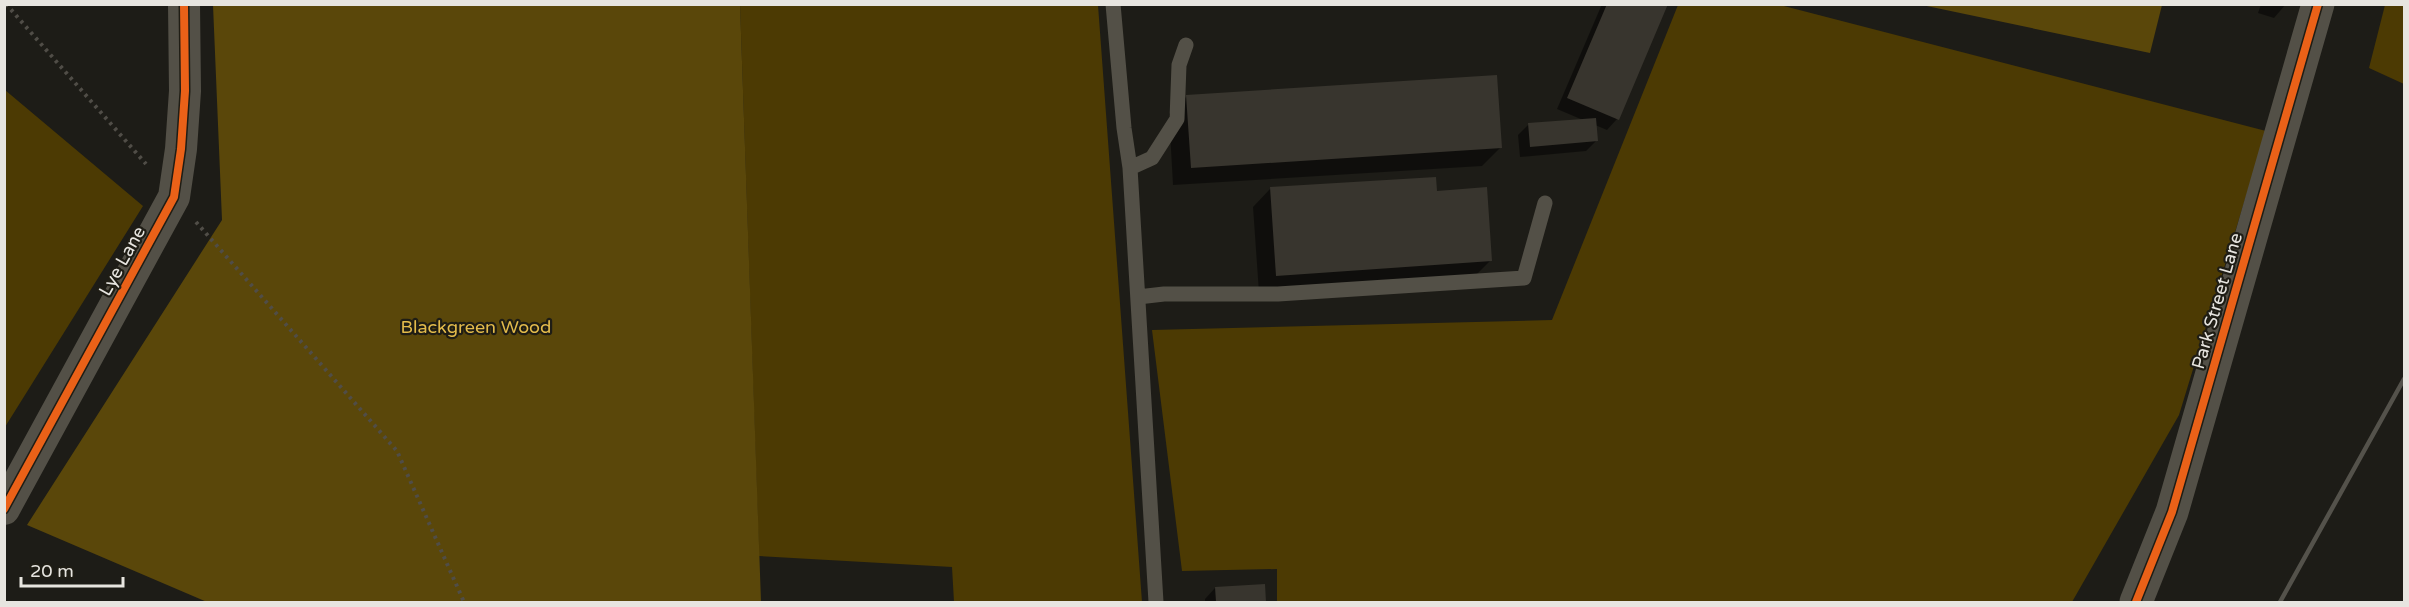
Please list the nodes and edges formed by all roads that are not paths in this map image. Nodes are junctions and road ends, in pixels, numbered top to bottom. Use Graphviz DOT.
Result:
graph roads {
  1 [pos="183,4"];
  2 [pos="1113,4"];
  3 [pos="2319,4"];
  4 [pos="1186,45"];
  5 [pos="1130,168"];
  6 [pos="1545,203"];
  7 [pos="1138,297"];
  8 [pos="4,509"];
  9 [pos="1156,603"];
  10 [pos="2136,603"];
  1 -- 8 [label="street, Lye Lane"];
  2 -- 5 [label="lane"];
  3 -- 10 [label="street, Park Street Lane"];
  4 -- 5 [label="lane"];
  5 -- 7 [label="lane"];
  6 -- 7 [label="lane"];
  7 -- 9 [label="lane"];
}
